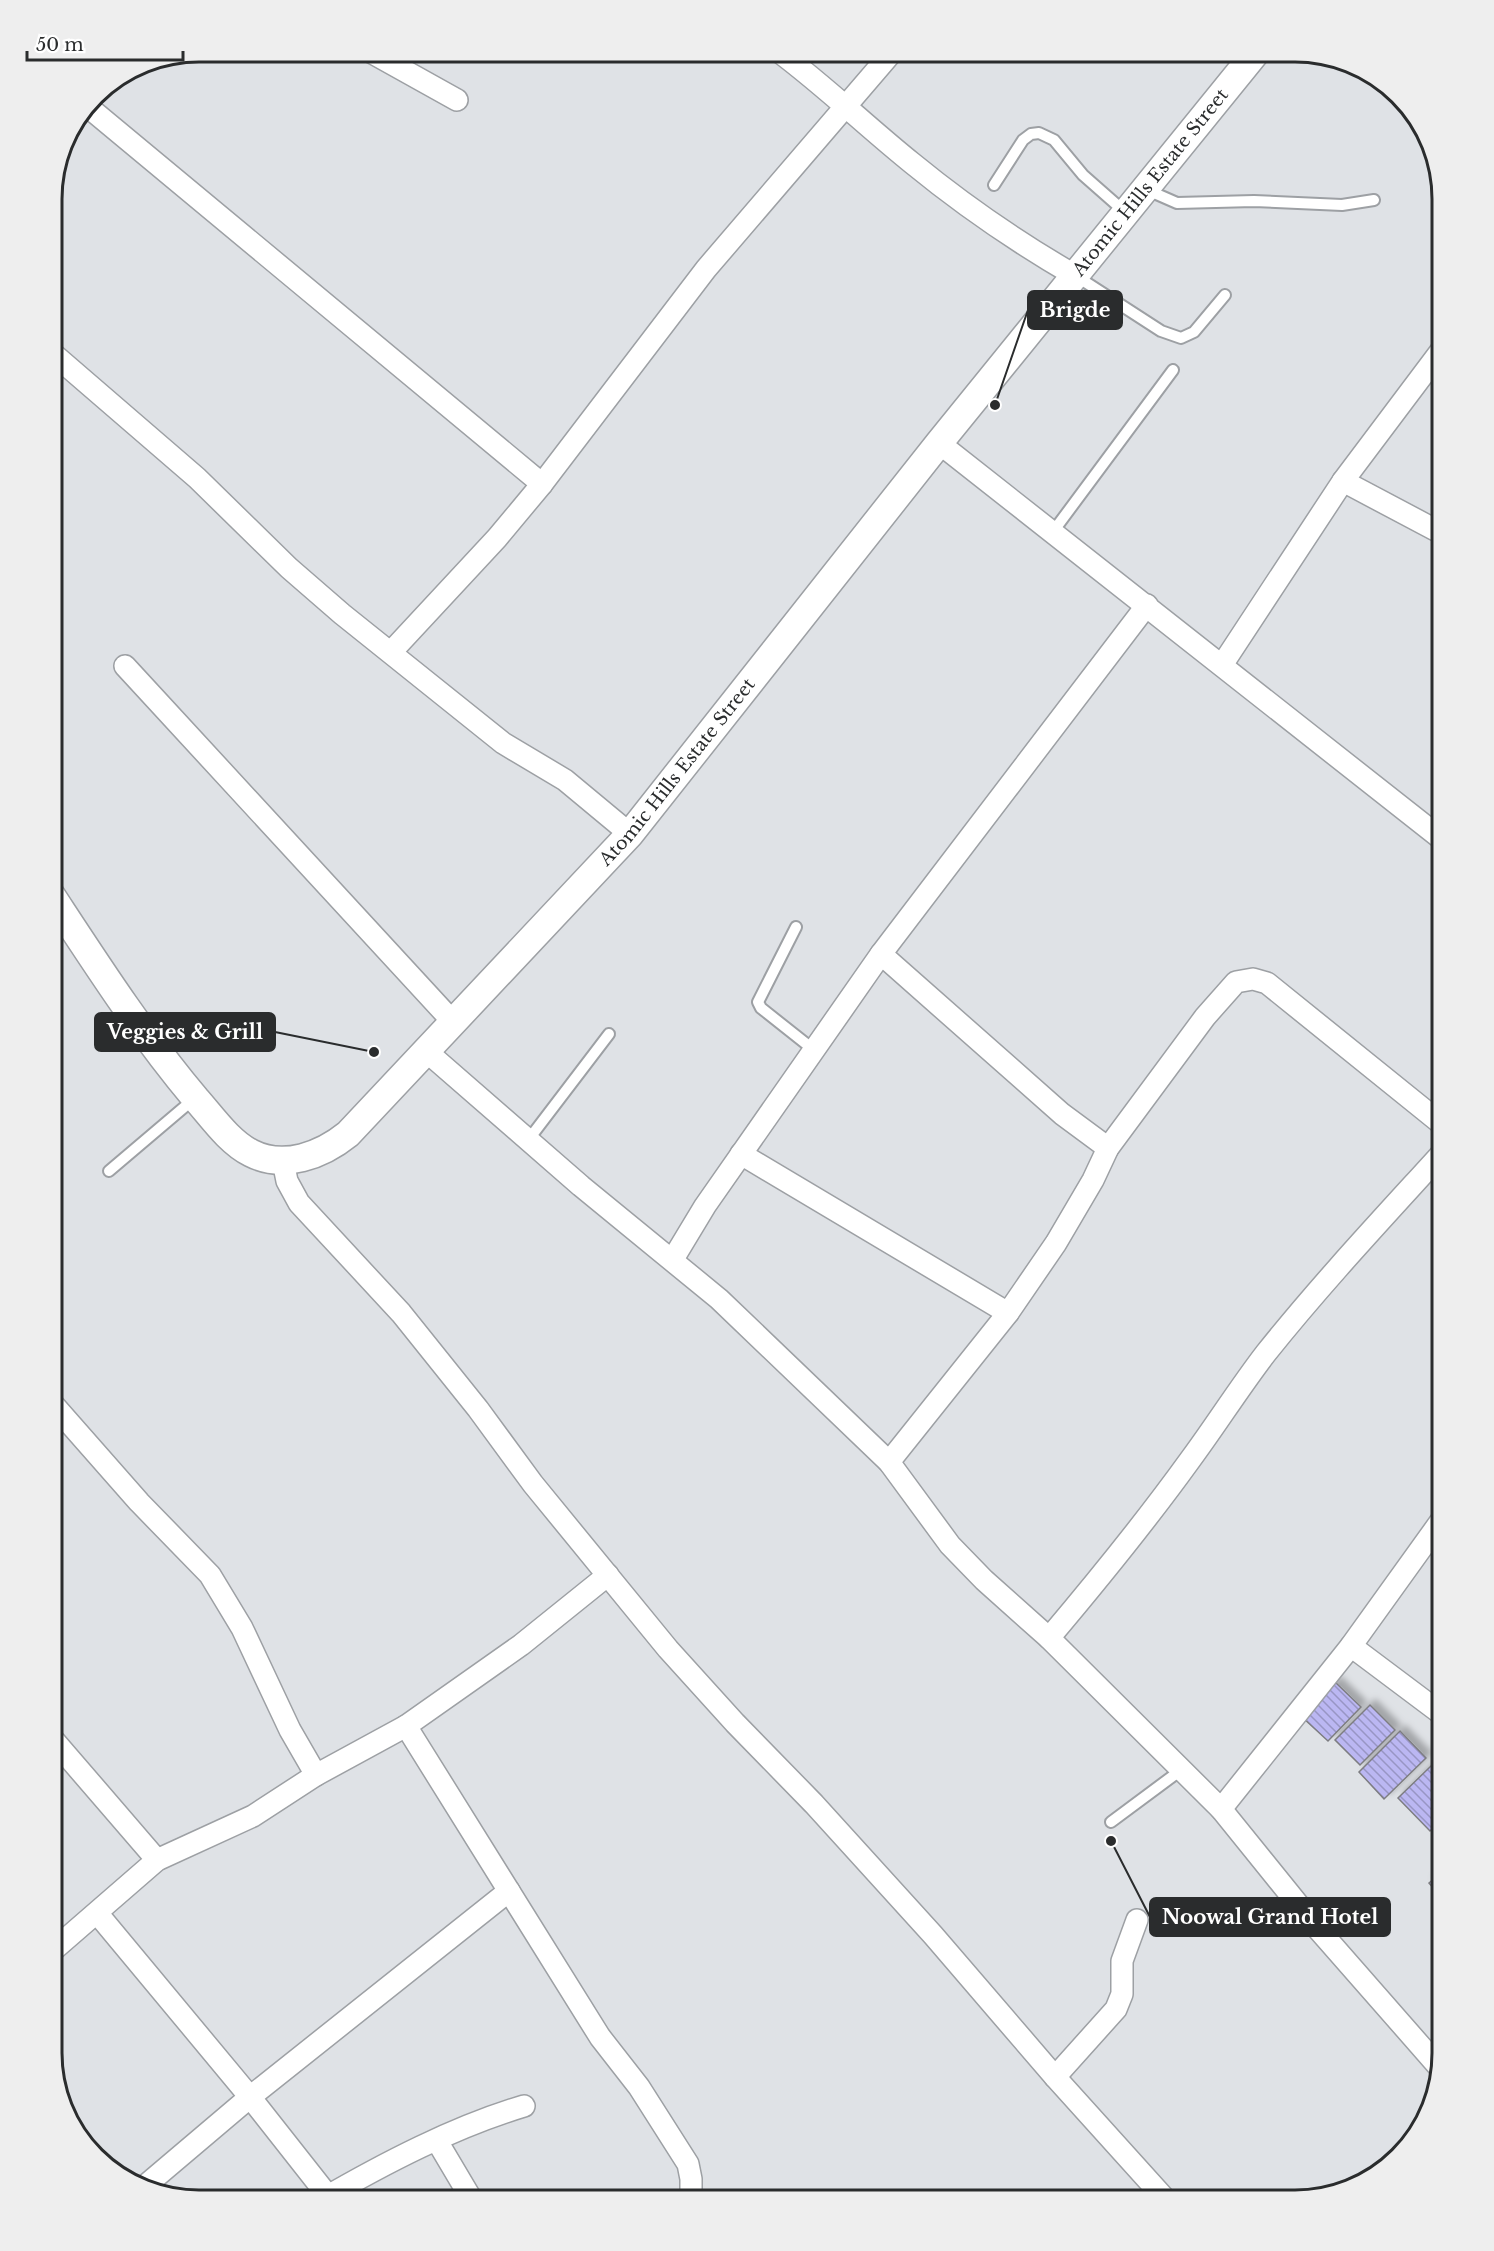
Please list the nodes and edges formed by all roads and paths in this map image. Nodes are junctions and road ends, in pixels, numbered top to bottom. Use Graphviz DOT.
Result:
graph roads {
  1 [pos="389,62"];
  2 [pos="792,62"];
  3 [pos="884,62"];
  4 [pos="1248,62"];
  5 [pos="456,100"];
  6 [pos="848,106"];
  7 [pos="93,111"];
  8 [pos="994,185"];
  9 [pos="1145,189"];
  10 [pos="1374,200"];
  11 [pos="1125,212"];
  12 [pos="1074,275"];
  13 [pos="1225,295"];
  14 [pos="62,361"];
  15 [pos="1432,363"];
  16 [pos="1173,370"];
  17 [pos="939,443"];
  18 [pos="1343,481"];
  19 [pos="542,484"];
  20 [pos="1432,528"];
  21 [pos="1052,533"];
  22 [pos="1147,605"];
  23 [pos="392,651"];
  24 [pos="1222,665"];
  25 [pos="125,666"];
  26 [pos="1432,831"];
  27 [pos="630,834"];
  28 [pos="62,912"];
  29 [pos="796,927"];
  30 [pos="881,954"];
  31 [pos="454,1023"];
  32 [pos="609,1034"];
  33 [pos="814,1050"];
  34 [pos="426,1051"];
  35 [pos="195,1097"];
  36 [pos="1432,1116"];
  37 [pos="529,1139"];
  38 [pos="1108,1148"];
  39 [pos="741,1154"];
  40 [pos="283,1161"];
  41 [pos="1432,1164"];
  42 [pos="109,1171"];
  43 [pos="673,1259"];
  44 [pos="1008,1313"];
  45 [pos="62,1414"];
  46 [pos="889,1462"];
  47 [pos="1432,1533"];
  48 [pos="608,1575"];
  49 [pos="1049,1638"];
  50 [pos="1351,1646"];
  51 [pos="1432,1707"];
  52 [pos="406,1726"];
  53 [pos="62,1750"];
  54 [pos="1181,1770"];
  55 [pos="316,1775"];
  56 [pos="1221,1809"];
  57 [pos="1111,1822"];
  58 [pos="158,1860"];
  59 [pos="509,1891"];
  60 [pos="97,1913"];
  61 [pos="1137,1920"];
  62 [pos="62,1943"];
  63 [pos="1432,2059"];
  64 [pos="1055,2077"];
  65 [pos="250,2097"];
  66 [pos="524,2106"];
  67 [pos="437,2140"];
  68 [pos="151,2181"];
  69 [pos="317,2189"];
  70 [pos="341,2189"];
  71 [pos="466,2189"];
  72 [pos="691,2189"];
  73 [pos="1157,2190"];
  1 -- 5 [label="street"];
  2 -- 6 [label="street"];
  3 -- 6 [label="street"];
  4 -- 9 [label="street, Atomic Hills Estate Street"];
  6 -- 12 [label="street"];
  6 -- 19 [label="street"];
  7 -- 19 [label="street"];
  8 -- 11 [label="lane"];
  9 -- 10 [label="lane"];
  9 -- 11 [label="street, Atomic Hills Estate Street"];
  11 -- 12 [label="street, Atomic Hills Estate Street"];
  12 -- 13 [label="lane"];
  12 -- 17 [label="street, Atomic Hills Estate Street"];
  14 -- 23 [label="street"];
  15 -- 18 [label="street"];
  16 -- 21 [label="lane"];
  17 -- 21 [label="street"];
  17 -- 27 [label="street, Atomic Hills Estate Street"];
  18 -- 20 [label="street"];
  18 -- 24 [label="street"];
  19 -- 23 [label="street"];
  21 -- 22 [label="street"];
  22 -- 24 [label="street"];
  22 -- 30 [label="street"];
  23 -- 27 [label="street"];
  24 -- 26 [label="street"];
  25 -- 31 [label="street"];
  27 -- 31 [label="street, Atomic Hills Estate Street"];
  28 -- 35 [label="street, Atomic Hills Estate Street"];
  29 -- 33 [label="lane"];
  30 -- 33 [label="street"];
  30 -- 38 [label="street"];
  31 -- 34 [label="street, Atomic Hills Estate Street"];
  32 -- 37 [label="lane"];
  33 -- 39 [label="street"];
  34 -- 37 [label="street"];
  34 -- 40 [label="street, Atomic Hills Estate Street"];
  35 -- 40 [label="street, Atomic Hills Estate Street"];
  35 -- 42 [label="lane"];
  36 -- 38 [label="street"];
  37 -- 43 [label="street"];
  38 -- 44 [label="street"];
  39 -- 43 [label="street"];
  39 -- 44 [label="street"];
  40 -- 48 [label="street"];
  41 -- 49 [label="street"];
  43 -- 46 [label="street"];
  44 -- 46 [label="street"];
  45 -- 55 [label="street"];
  46 -- 49 [label="street"];
  47 -- 50 [label="street"];
  48 -- 52 [label="street"];
  48 -- 64 [label="street"];
  49 -- 54 [label="street"];
  50 -- 51 [label="street"];
  50 -- 56 [label="street"];
  52 -- 55 [label="street"];
  52 -- 59 [label="street"];
  53 -- 58 [label="street"];
  54 -- 56 [label="street"];
  54 -- 57 [label="lane"];
  55 -- 58 [label="street"];
  56 -- 63 [label="street"];
  58 -- 60 [label="street"];
  59 -- 65 [label="street"];
  59 -- 72 [label="street"];
  60 -- 62 [label="street"];
  60 -- 65 [label="street"];
  61 -- 64 [label="street"];
  64 -- 73 [label="street"];
  65 -- 68 [label="street"];
  65 -- 69 [label="street"];
  66 -- 67 [label="street"];
  67 -- 70 [label="street"];
  67 -- 71 [label="street"];
}
